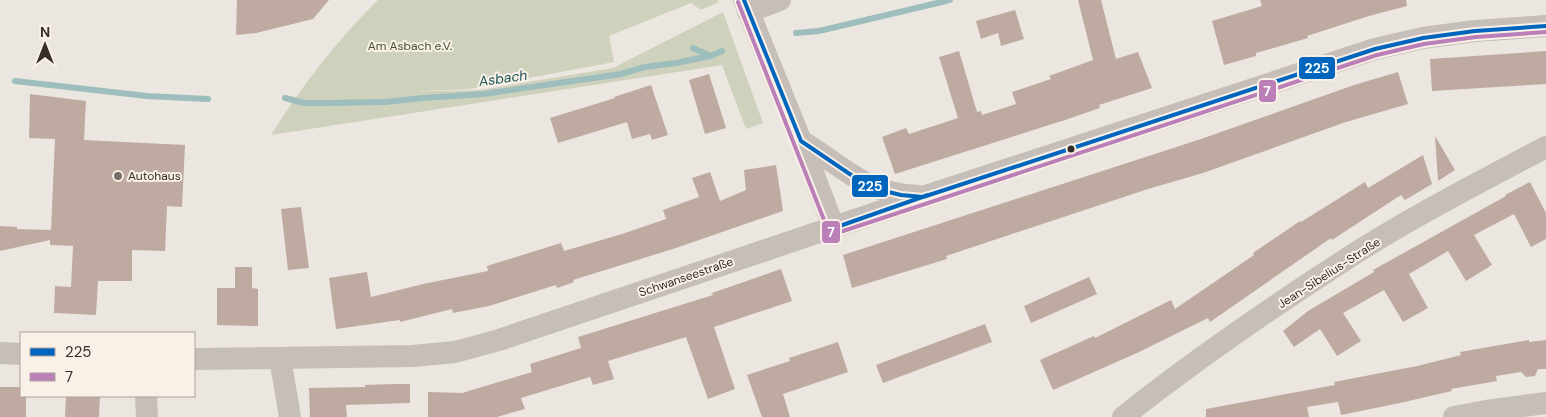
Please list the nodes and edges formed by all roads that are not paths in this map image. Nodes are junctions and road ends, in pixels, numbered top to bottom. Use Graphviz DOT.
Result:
graph roads {
  1 [pos="780,0"];
  2 [pos="746,6"];
  3 [pos="1546,26"];
  4 [pos="801,141"];
  5 [pos="1546,147"];
  6 [pos="923,197"];
  7 [pos="834,228"];
  8 [pos="0,354"];
  9 [pos="20,354"];
  10 [pos="280,358"];
  11 [pos="195,359"];
  12 [pos="146,397"];
  13 [pos="1546,403"];
  14 [pos="1487,414"];
  15 [pos="147,417"];
  16 [pos="290,417"];
  17 [pos="1124,417"];
  18 [pos="1454,417"];
  1 -- 2 [label="street"];
  2 -- 4 [label="street"];
  3 -- 6 [label="street, Schwanseestraße"];
  4 -- 6 [label="street"];
  4 -- 7 [label="street"];
  5 -- 17 [label="street, Jean-Sibelius-Straße"];
  6 -- 7 [label="street, Schwanseestraße"];
  7 -- 10 [label="street, Schwanseestraße"];
  8 -- 9 [label="street"];
  10 -- 11 [label="street, Schwanseestraße"];
  10 -- 16 [label="street"];
  12 -- 15 [label="street"];
  13 -- 14 [label="street"];
  14 -- 18 [label="street"];
}
